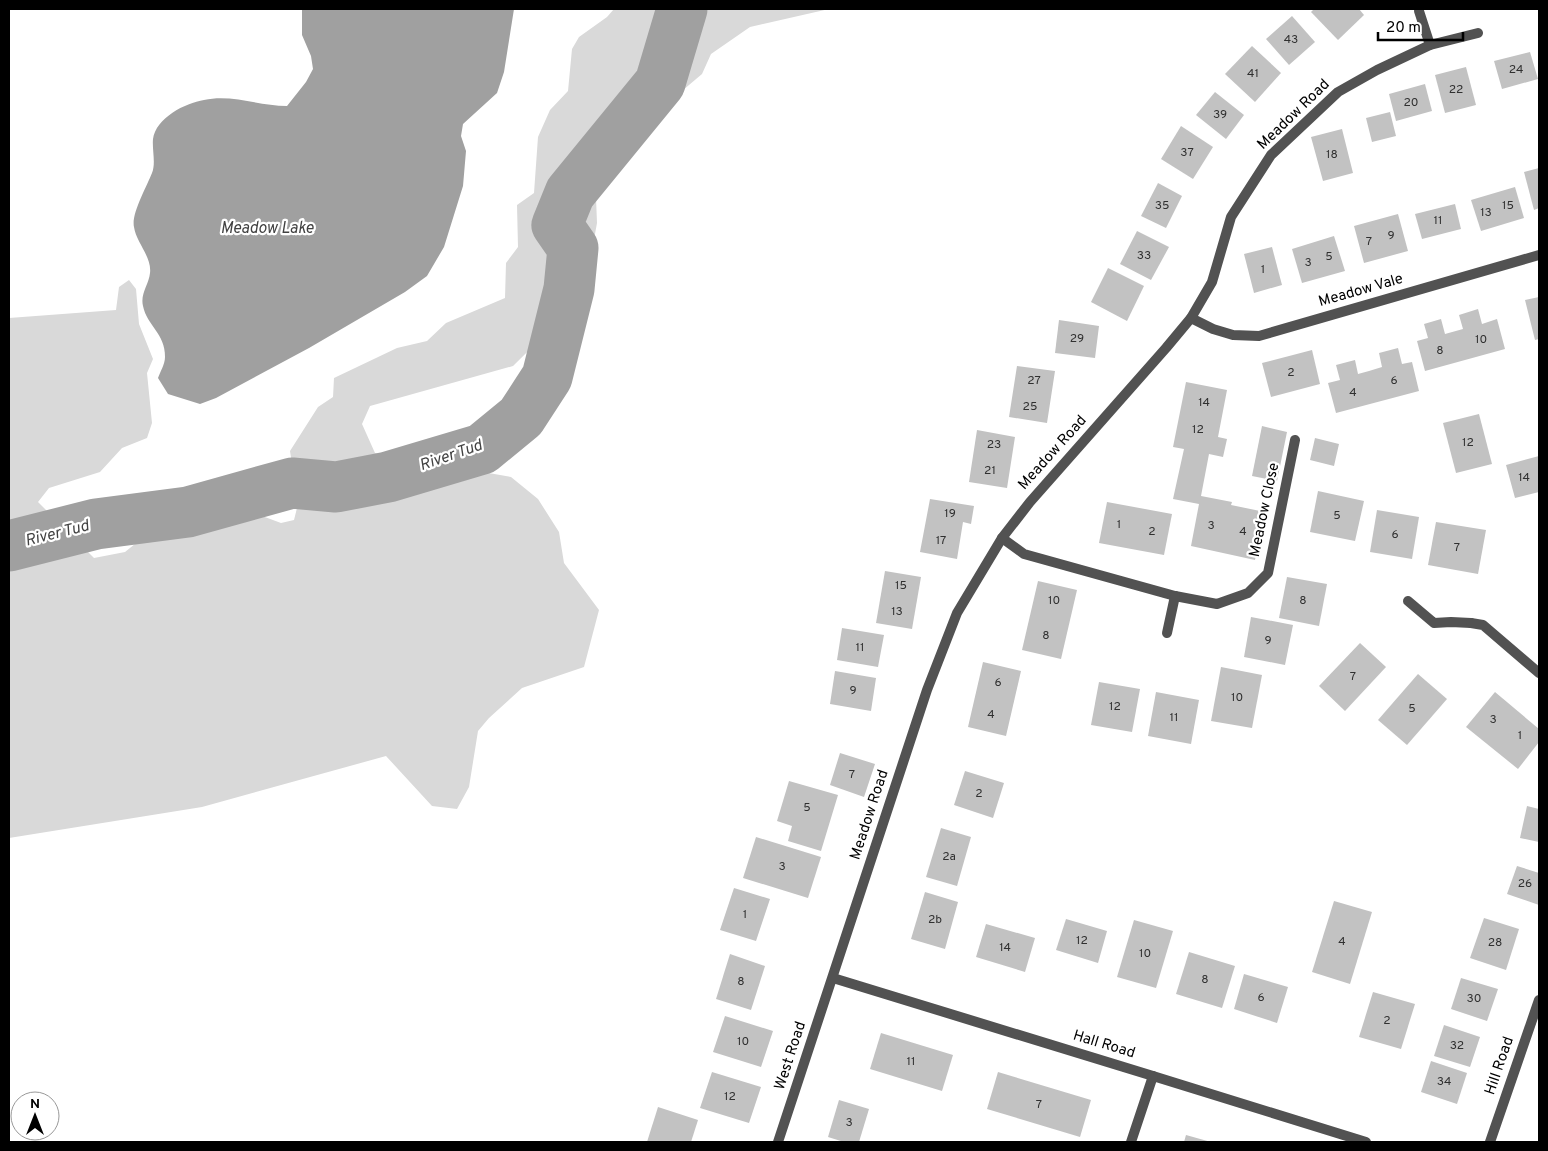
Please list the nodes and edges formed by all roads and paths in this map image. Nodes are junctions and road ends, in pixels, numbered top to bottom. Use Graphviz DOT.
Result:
graph roads {
  1 [pos="1419,11"];
  2 [pos="1478,33"];
  3 [pos="1430,45"];
  4 [pos="1539,255"];
  5 [pos="1191,318"];
  6 [pos="1295,440"];
  7 [pos="1002,538"];
  8 [pos="1175,596"];
  9 [pos="1408,601"];
  10 [pos="1167,634"];
  11 [pos="1539,673"];
  12 [pos="833,978"];
  13 [pos="1539,1000"];
  14 [pos="1153,1076"];
  15 [pos="778,1142"];
  16 [pos="1131,1142"];
  17 [pos="1366,1142"];
  18 [pos="1490,1142"];
  1 -- 3 [label="street"];
  2 -- 3 [label="street, Meadow Road"];
  3 -- 5 [label="street, Meadow Road"];
  4 -- 5 [label="street, Meadow Vale"];
  5 -- 7 [label="street, Meadow Road"];
  6 -- 8 [label="street, Meadow Close"];
  7 -- 8 [label="street, Meadow Close"];
  7 -- 12 [label="street, Meadow Road"];
  8 -- 10 [label="street"];
  9 -- 11 [label="street"];
  12 -- 14 [label="street, Hall Road"];
  12 -- 15 [label="street, West Road"];
  13 -- 18 [label="street, Hill Road"];
  14 -- 16 [label="street"];
  14 -- 17 [label="street, Hall Road"];
}
